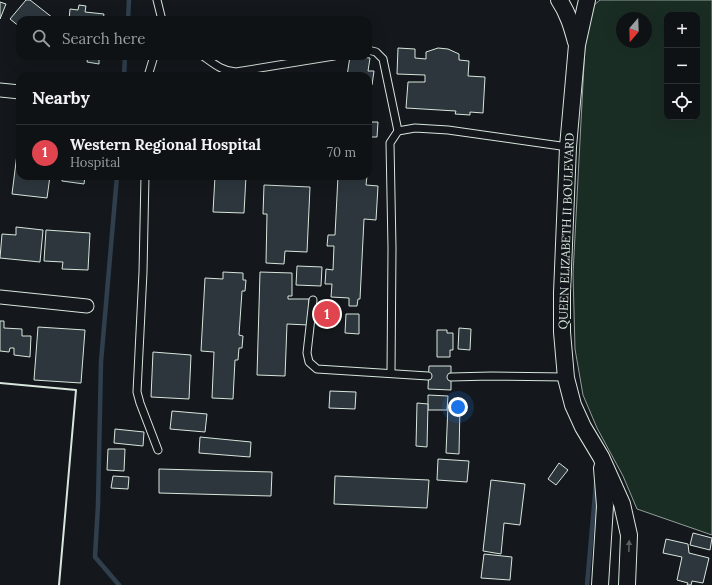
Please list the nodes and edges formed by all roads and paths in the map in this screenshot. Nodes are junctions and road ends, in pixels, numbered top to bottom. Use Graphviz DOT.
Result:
graph roads {
  1 [pos="157,0"];
  2 [pos="559,0"];
  3 [pos="587,0"];
  4 [pos="161,16"];
  5 [pos="577,45"];
  6 [pos="372,51"];
  7 [pos="153,60"];
  8 [pos="208,60"];
  9 [pos="310,60"];
  10 [pos="149,72"];
  11 [pos="236,72"];
  12 [pos="236,72"];
  13 [pos="0,90"];
  14 [pos="16,92"];
  15 [pos="398,131"];
  16 [pos="568,147"];
  17 [pos="145,180"];
  18 [pos="0,297"];
  19 [pos="313,300"];
  20 [pos="87,306"];
  21 [pos="391,373"];
  22 [pos="428,376"];
  23 [pos="451,377"];
  24 [pos="566,378"];
  25 [pos="158,450"];
  26 [pos="601,457"];
  27 [pos="600,585"];
  28 [pos="627,585"];
  1 -- 4 [label="lane"];
  2 -- 5 [label="street, QUEEN ELIZABETH II BOULEVARD"];
  3 -- 5 [label="street, QUEEN ELIZABETH II BOULEVARD"];
  5 -- 16 [label="street, QUEEN ELIZABETH II BOULEVARD"];
  6 -- 15 [label="lane"];
  7 -- 10 [label="lane"];
  8 -- 12 [label="lane"];
  9 -- 11 [label="lane"];
  13 -- 14 [label="street"];
  15 -- 16 [label="lane"];
  15 -- 21 [label="lane"];
  16 -- 24 [label="street, QUEEN ELIZABETH II BOULEVARD"];
  17 -- 25 [label="lane"];
  18 -- 20 [label="street"];
  19 -- 21 [label="lane"];
  21 -- 22 [label="lane"];
  23 -- 24 [label="lane"];
  24 -- 26 [label="street, QUEEN ELIZABETH II BOULEVARD"];
  26 -- 27 [label="street, QUEEN ELIZABETH II BOULEVARD"];
  28 -- 26 [label="street, QUEEN ELIZABETH II BOULEVARD, one-way"];
}
